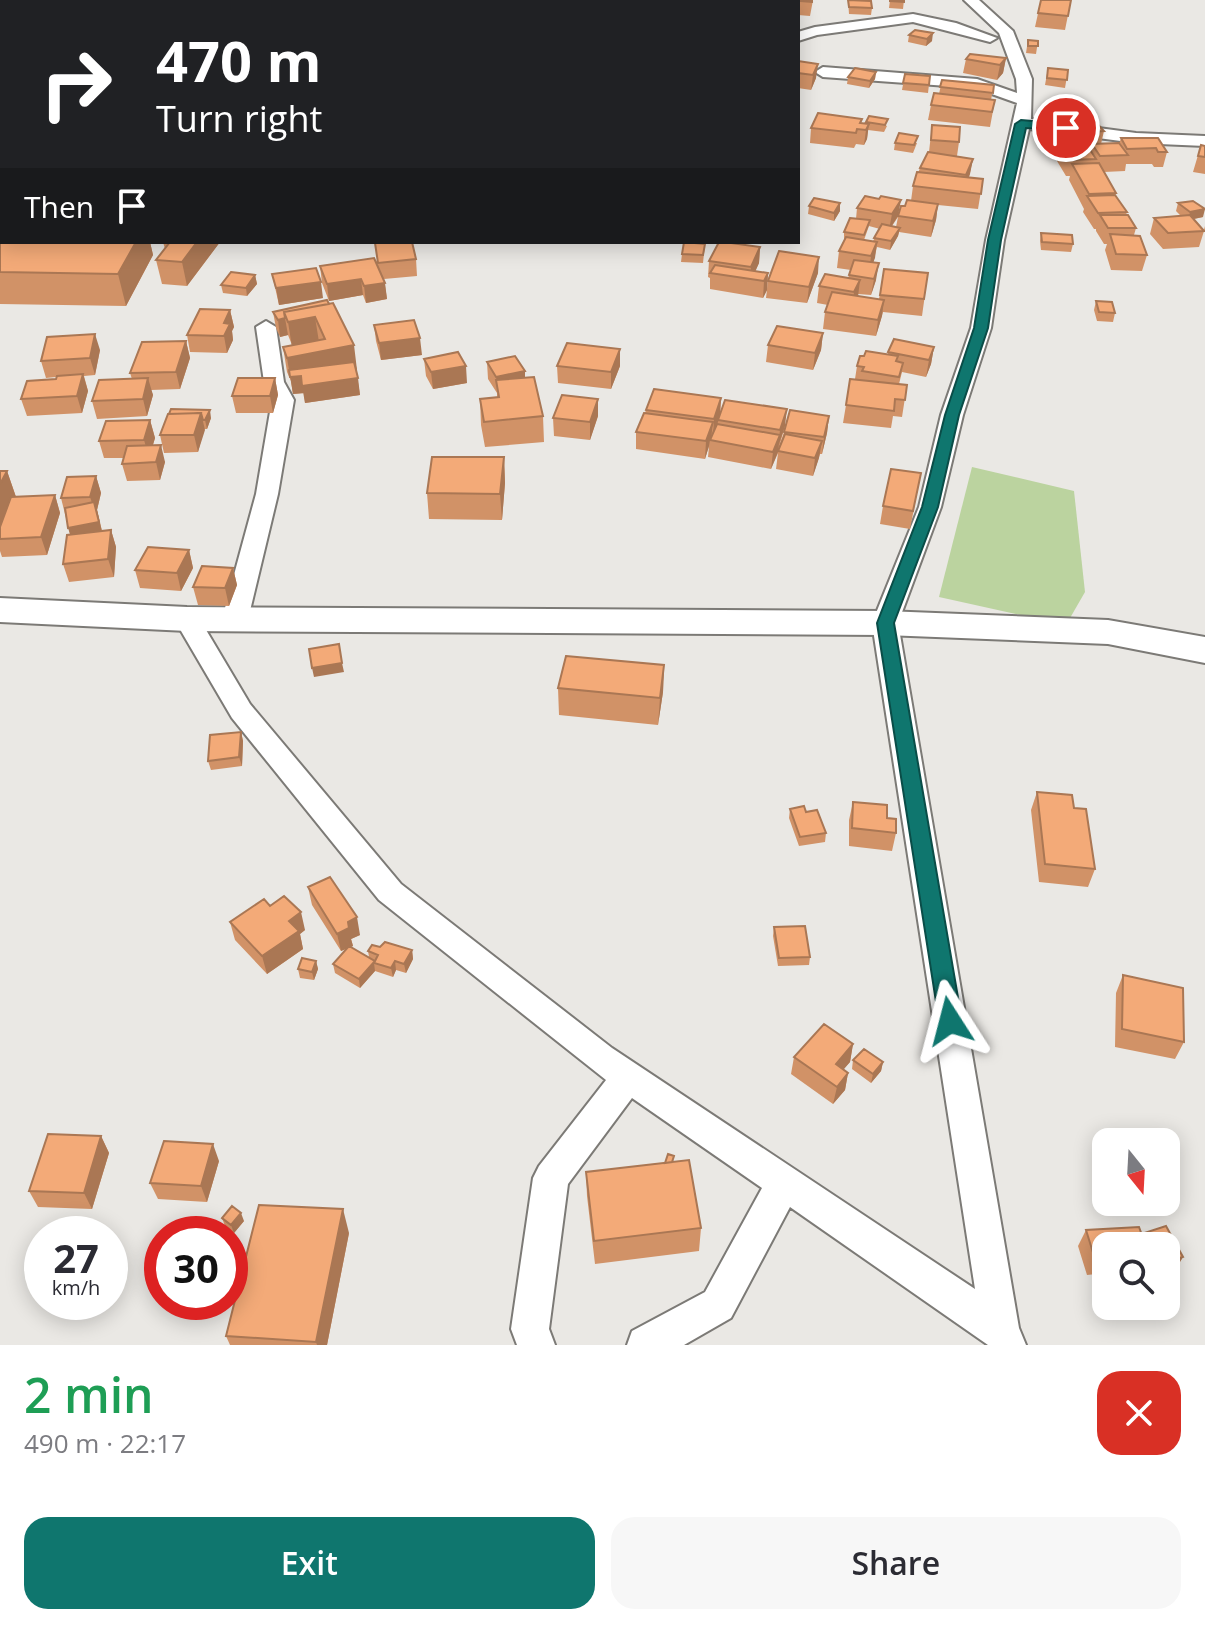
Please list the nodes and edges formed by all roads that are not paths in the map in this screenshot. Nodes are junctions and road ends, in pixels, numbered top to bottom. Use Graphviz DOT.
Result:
graph roads {
  1 [pos="971,0"];
  2 [pos="994,18"];
  3 [pos="800,36"];
  4 [pos="990,38"];
  5 [pos="823,72"];
  6 [pos="1012,77"];
  7 [pos="1021,124"];
  8 [pos="1205,141"];
  9 [pos="266,327"];
  10 [pos="0,610"];
  11 [pos="187,619"];
  12 [pos="235,619"];
  13 [pos="885,623"];
  14 [pos="1205,650"];
  15 [pos="628,1077"];
  16 [pos="784,1183"];
  17 [pos="1003,1336"];
  18 [pos="536,1345"];
  19 [pos="646,1345"];
  1 -- 2 [label="street"];
  2 -- 4 [label="street"];
  2 -- 6 [label="street"];
  3 -- 4 [label="street"];
  4 -- 6 [label="street"];
  5 -- 6 [label="street"];
  6 -- 7 [label="street"];
  7 -- 8 [label="street"];
  7 -- 13 [label="street"];
  9 -- 12 [label="street"];
  10 -- 11 [label="main road"];
  11 -- 12 [label="main road"];
  11 -- 15 [label="street"];
  12 -- 13 [label="main road"];
  13 -- 14 [label="main road"];
  13 -- 17 [label="street"];
  15 -- 16 [label="street"];
  15 -- 18 [label="street"];
  16 -- 17 [label="street"];
  16 -- 19 [label="street"];
}
